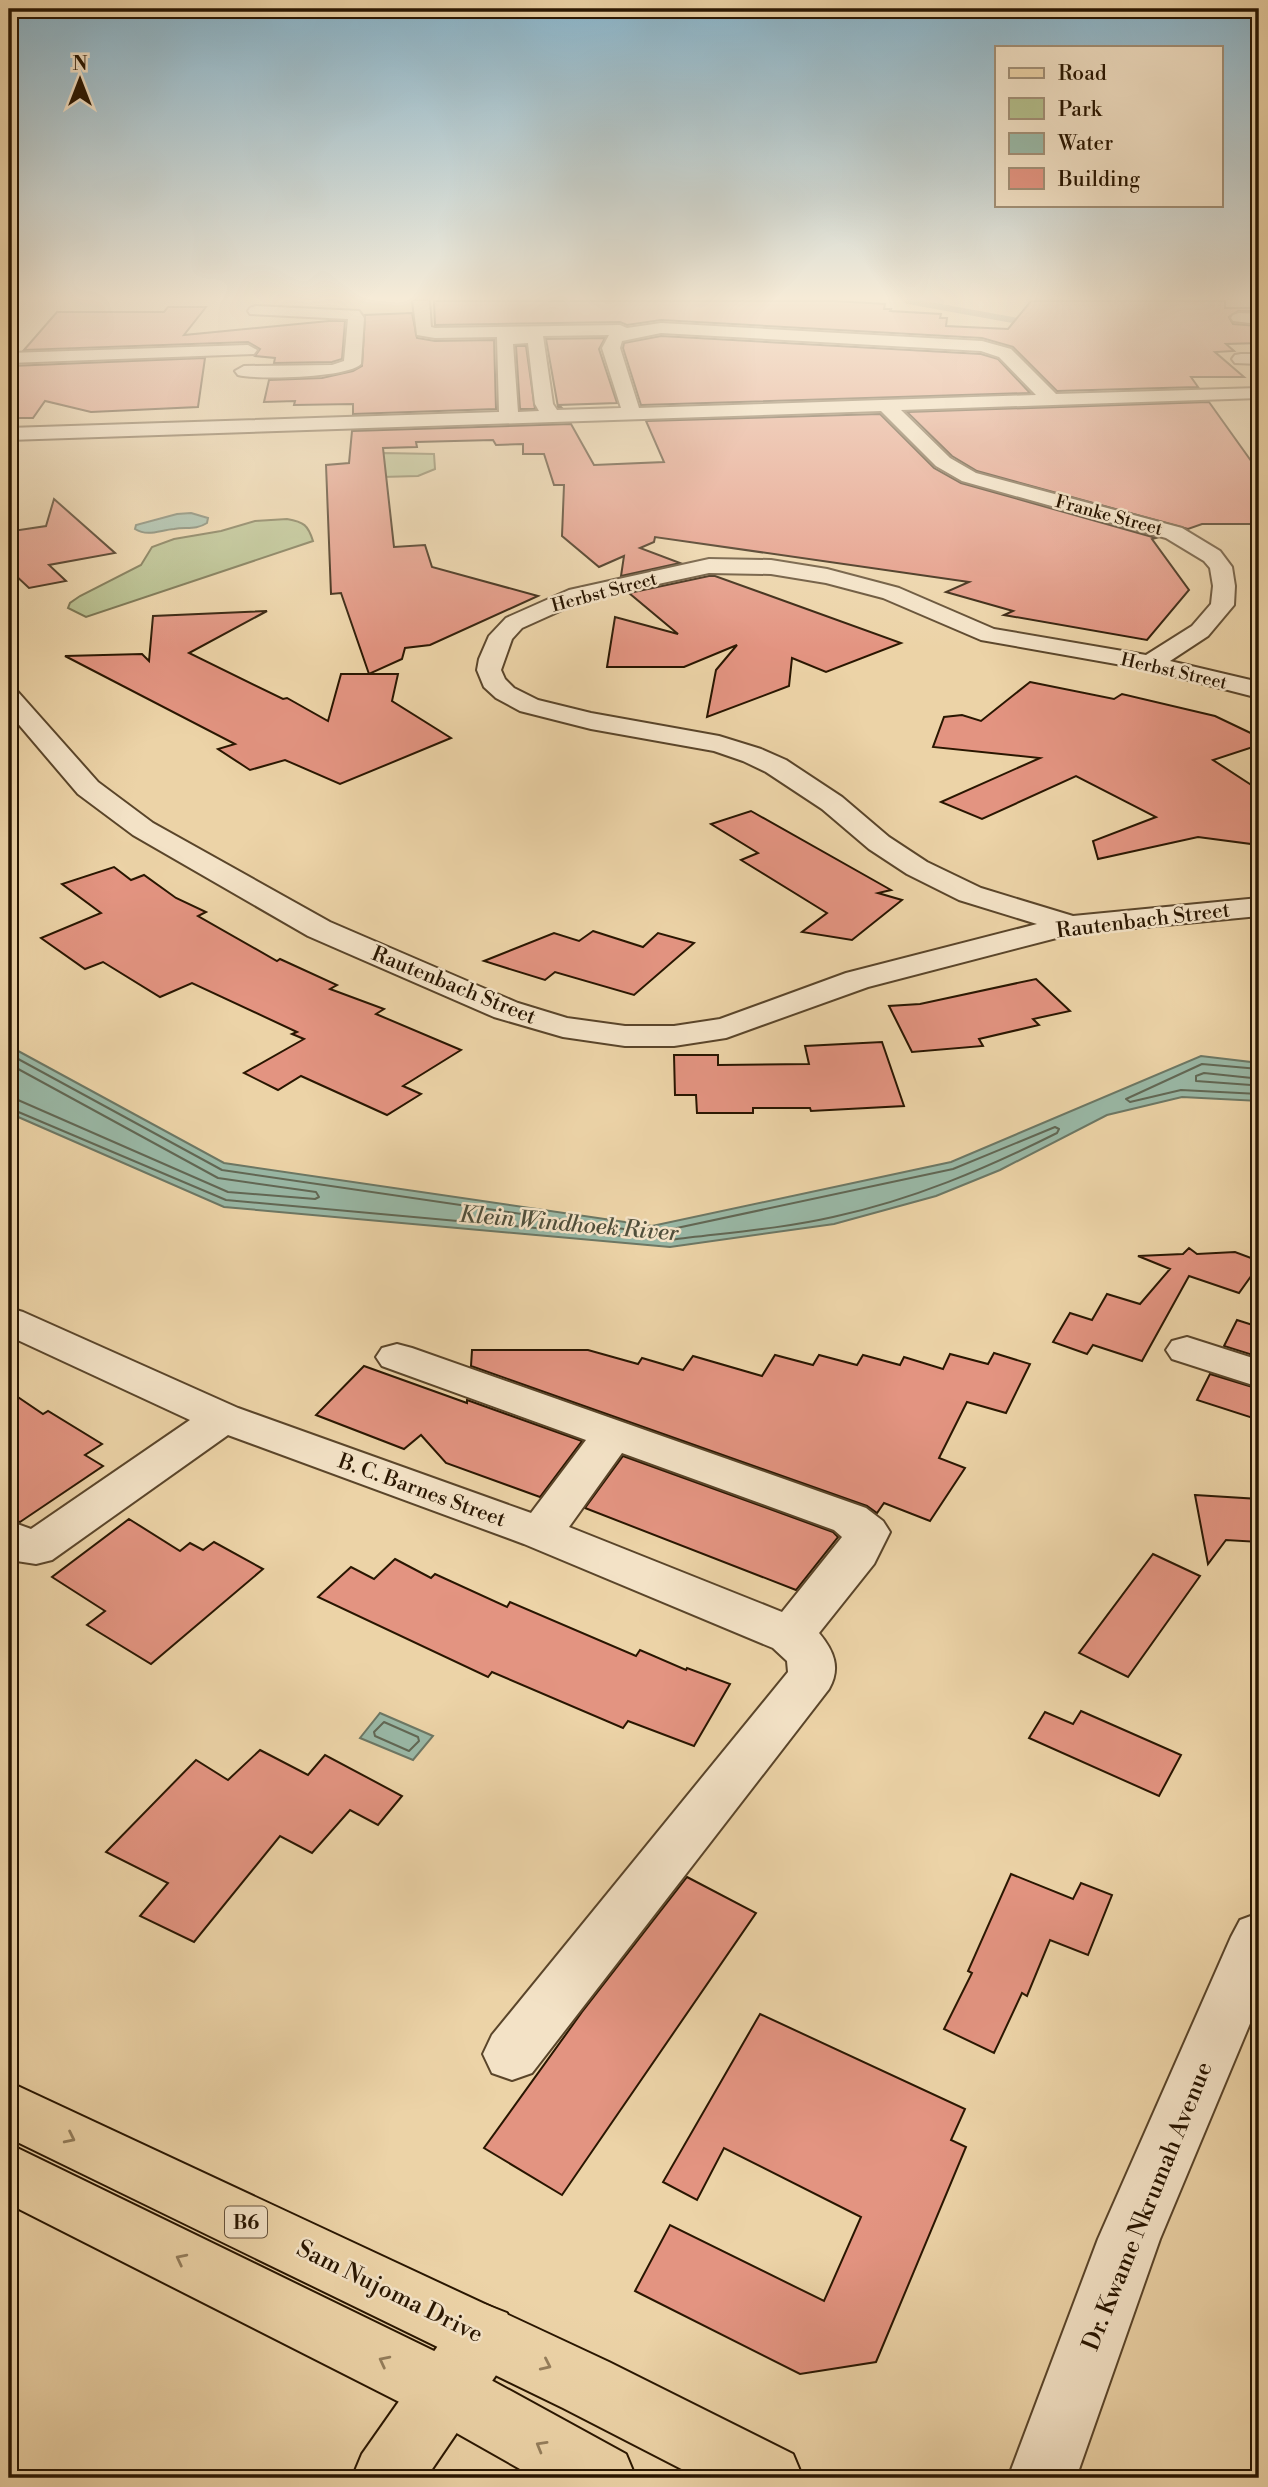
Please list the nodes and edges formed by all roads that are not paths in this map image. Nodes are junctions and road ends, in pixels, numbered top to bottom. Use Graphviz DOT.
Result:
graph roads {
  1 [pos="237,417"];
  2 [pos="476,417"];
  3 [pos="897,417"];
  4 [pos="420,419"];
  5 [pos="236,425"];
  6 [pos="9,434"];
  7 [pos="1150,663"];
  8 [pos="1259,690"];
  9 [pos="9,697"];
  10 [pos="1259,907"];
  11 [pos="1071,925"];
  12 [pos="9,1321"];
  13 [pos="1187,1350"];
  14 [pos="397,1357"];
  15 [pos="1259,1374"];
  16 [pos="223,1418"];
  17 [pos="614,1433"];
  18 [pos="540,1533"];
  19 [pos="9,1537"];
  20 [pos="801,1656"];
  21 [pos="1259,1937"];
  22 [pos="512,2054"];
  23 [pos="9,2109"];
  24 [pos="9,2173"];
  25 [pos="484,2336"];
  26 [pos="446,2391"];
  27 [pos="386,2478"];
  28 [pos="601,2478"];
  29 [pos="769,2478"];
  30 [pos="1042,2478"];
  1 -- 5 [label="street"];
  2 -- 4 [label="street"];
  3 -- 7 [label="street, Franke Street"];
  4 -- 5 [label="street"];
  5 -- 6 [label="street"];
  7 -- 8 [label="street, Herbst Street"];
  7 -- 11 [label="street, Herbst Street"];
  9 -- 11 [label="street, Rautenbach Street"];
  10 -- 11 [label="street, Rautenbach Street"];
  12 -- 16 [label="street, B. C. Barnes Street"];
  13 -- 15 [label="street"];
  14 -- 17 [label="street"];
  16 -- 18 [label="street, B. C. Barnes Street"];
  16 -- 19 [label="street"];
  17 -- 18 [label="street"];
  17 -- 20 [label="street"];
  18 -- 20 [label="street, B. C. Barnes Street"];
  20 -- 22 [label="street"];
  21 -- 30 [label="street, Dr. Kwame Nkrumah Avenue"];
  23 -- 25 [label="main road, Sam Nujoma Drive / B6, one-way"];
  26 -- 24 [label="main road, one-way"];
  25 -- 26 [label="main road"];
  25 -- 29 [label="main road, Sam Nujoma Drive / B6, one-way"];
  26 -- 27 [label="main road"];
  28 -- 26 [label="main road, one-way"];
}
